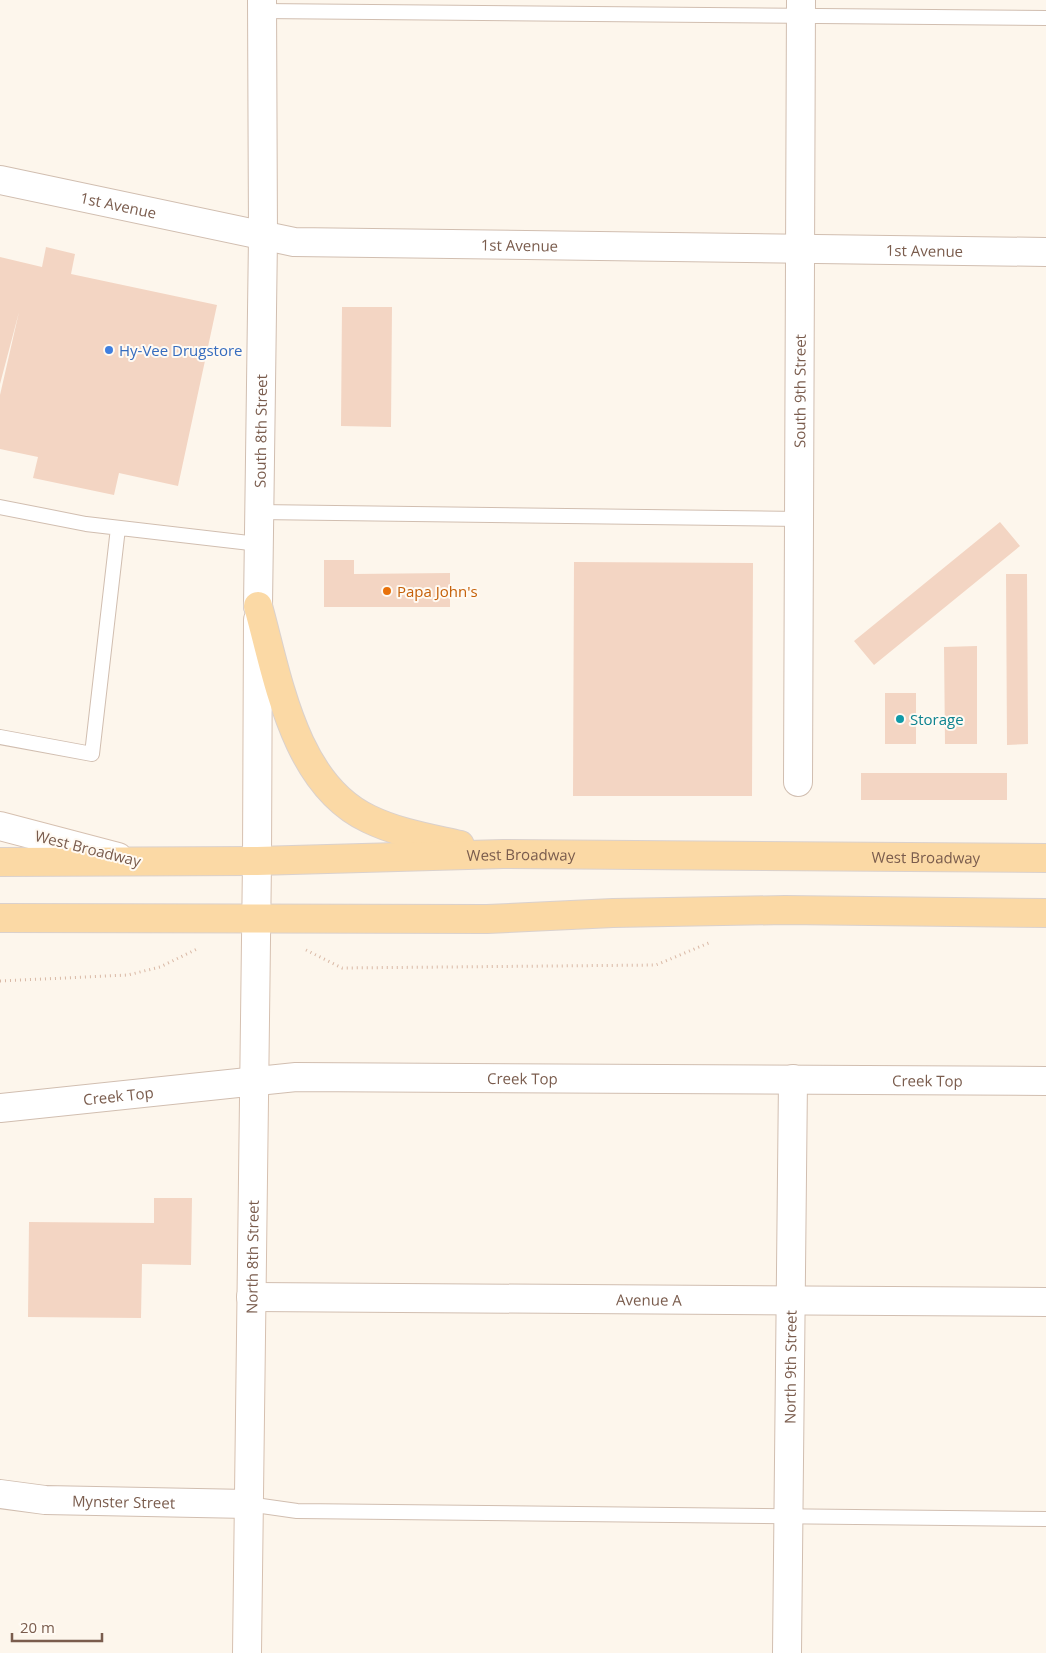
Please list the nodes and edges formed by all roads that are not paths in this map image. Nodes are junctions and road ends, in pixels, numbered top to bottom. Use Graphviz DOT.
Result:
graph roads {
  1 [pos="262,5"];
  2 [pos="801,8"];
  3 [pos="1046,18"];
  4 [pos="0,180"];
  5 [pos="263,237"];
  6 [pos="800,250"];
  7 [pos="1046,252"];
  8 [pos="0,507"];
  9 [pos="258,512"];
  10 [pos="800,520"];
  11 [pos="118,528"];
  12 [pos="258,544"];
  13 [pos="258,606"];
  14 [pos="0,737"];
  15 [pos="798,782"];
  16 [pos="0,826"];
  17 [pos="503,854"];
  18 [pos="1046,858"];
  19 [pos="257,861"];
  20 [pos="0,862"];
  21 [pos="138,863"];
  22 [pos="1046,914"];
  23 [pos="0,918"];
  24 [pos="255,920"];
  25 [pos="254,1080"];
  26 [pos="793,1080"];
  27 [pos="1046,1081"];
  28 [pos="0,1108"];
  29 [pos="251,1297"];
  30 [pos="791,1301"];
  31 [pos="1046,1302"];
  32 [pos="0,1494"];
  33 [pos="248,1504"];
  34 [pos="789,1517"];
  35 [pos="1046,1519"];
  36 [pos="247,1653"];
  37 [pos="788,1653"];
  1 -- 2 [label="lane"];
  1 -- 5 [label="street, South 8th Street"];
  2 -- 3 [label="lane"];
  2 -- 6 [label="street, South 9th Street"];
  4 -- 5 [label="street, 1st Avenue"];
  5 -- 6 [label="street, 1st Avenue"];
  5 -- 9 [label="street, South 8th Street"];
  6 -- 7 [label="street, 1st Avenue"];
  6 -- 10 [label="street, South 9th Street"];
  8 -- 11 [label="lane"];
  9 -- 10 [label="lane"];
  9 -- 12 [label="street, South 8th Street"];
  10 -- 15 [label="street, South 9th Street"];
  11 -- 12 [label="lane"];
  11 -- 14 [label="lane"];
  12 -- 13 [label="street, South 8th Street"];
  13 -- 17 [label="main road"];
  13 -- 19 [label="street, South 8th Street"];
  16 -- 21 [label="street, West Broadway"];
  17 -- 18 [label="main road, West Broadway"];
  17 -- 19 [label="main road, West Broadway"];
  19 -- 21 [label="main road, West Broadway"];
  19 -- 24 [label="street, North 8th Street"];
  20 -- 21 [label="main road"];
  22 -- 24 [label="main road"];
  23 -- 24 [label="main road"];
  24 -- 25 [label="street, North 8th Street"];
  25 -- 26 [label="street, Creek Top"];
  25 -- 28 [label="street, Creek Top"];
  25 -- 29 [label="street, North 8th Street"];
  26 -- 27 [label="street, Creek Top"];
  26 -- 30 [label="street, North 9th Street"];
  29 -- 30 [label="street, Avenue A"];
  29 -- 33 [label="street, North 8th Street"];
  30 -- 31 [label="street, Avenue A"];
  30 -- 34 [label="street, North 9th Street"];
  32 -- 33 [label="street, Mynster Street"];
  33 -- 34 [label="lane"];
  33 -- 36 [label="street, North 8th Street"];
  34 -- 35 [label="lane"];
  34 -- 37 [label="street, North 9th Street"];
}
